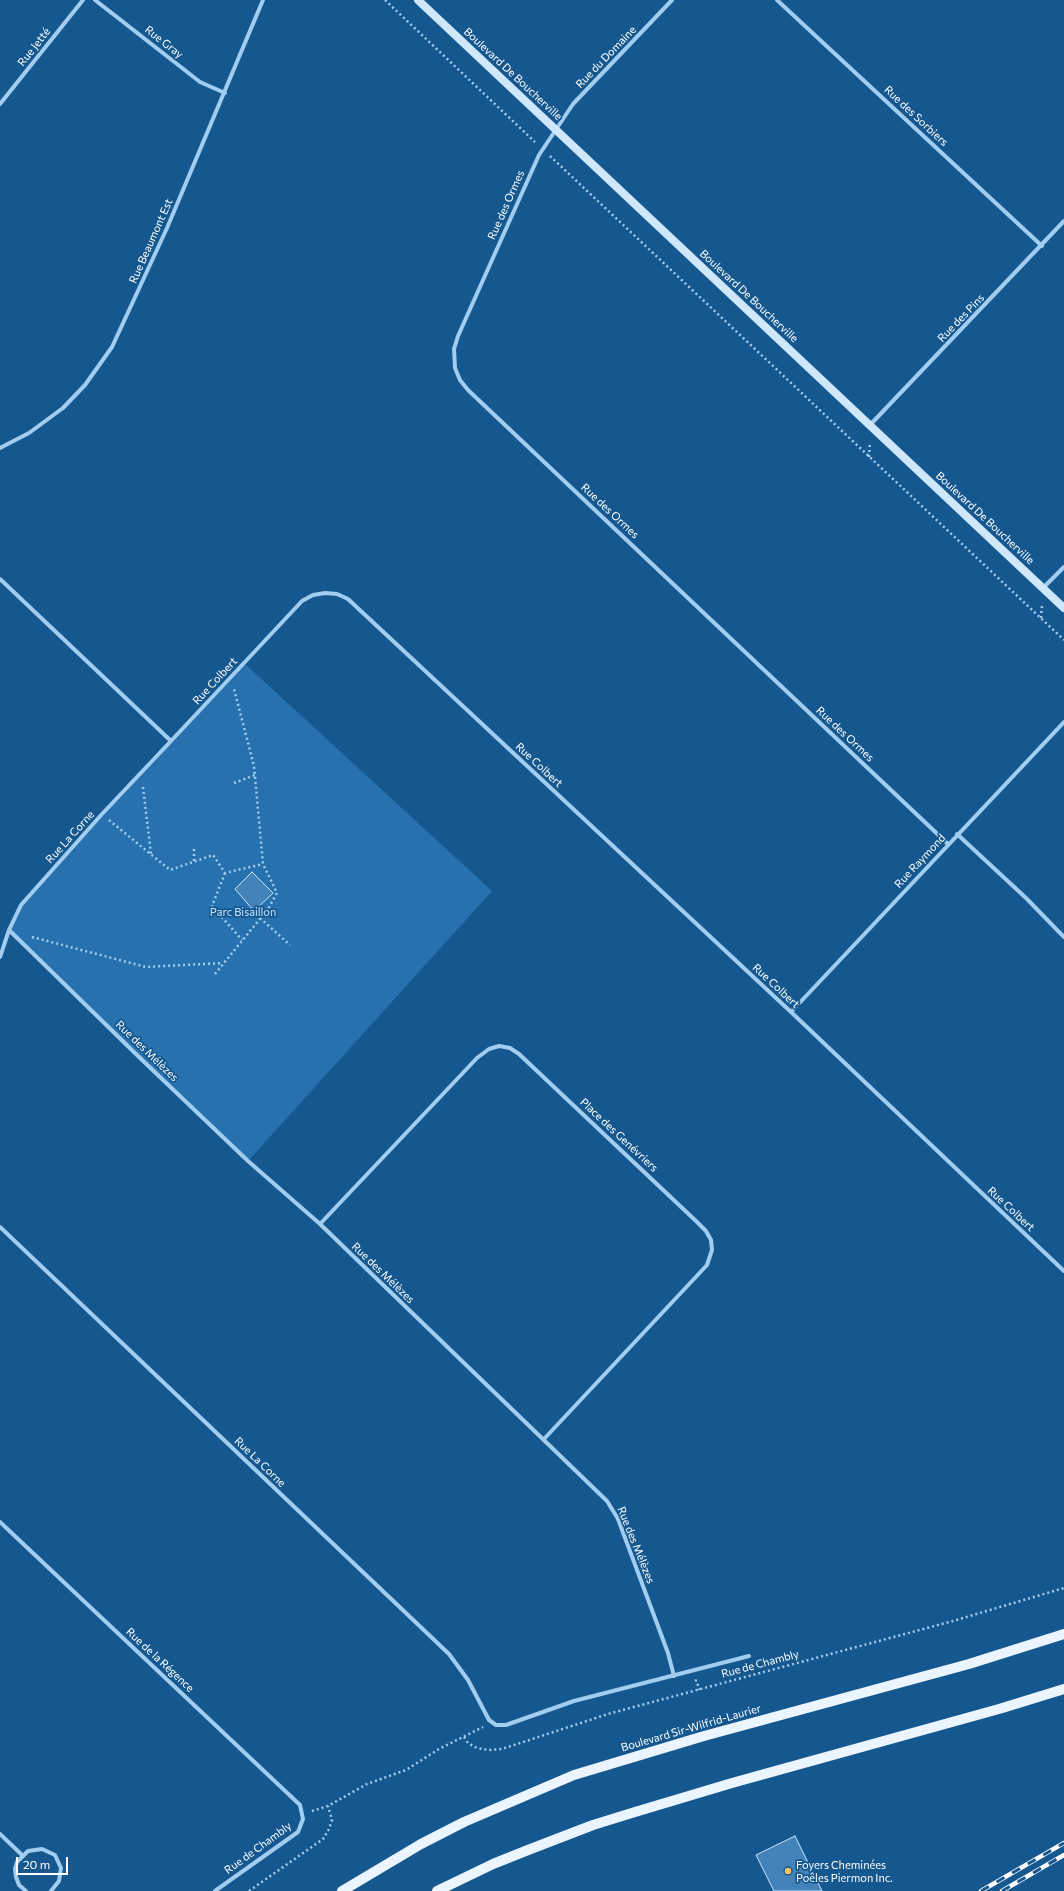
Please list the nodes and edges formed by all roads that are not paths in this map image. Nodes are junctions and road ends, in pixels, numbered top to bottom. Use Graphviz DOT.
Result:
graph roads {
  1 [pos="83,0"];
  2 [pos="95,0"];
  3 [pos="263,0"];
  4 [pos="418,0"];
  5 [pos="672,0"];
  6 [pos="778,0"];
  7 [pos="225,93"];
  8 [pos="0,104"];
  9 [pos="556,129"];
  10 [pos="1064,222"];
  11 [pos="1042,246"];
  12 [pos="870,426"];
  13 [pos="0,448"];
  14 [pos="1064,567"];
  15 [pos="0,579"];
  16 [pos="1043,588"];
  17 [pos="1064,608"];
  18 [pos="1064,722"];
  19 [pos="171,741"];
  20 [pos="957,834"];
  21 [pos="948,844"];
  22 [pos="9,930"];
  23 [pos="1064,937"];
  24 [pos="0,958"];
  25 [pos="791,1012"];
  26 [pos="320,1224"];
  27 [pos="0,1227"];
  28 [pos="1064,1271"];
  29 [pos="544,1439"];
  30 [pos="0,1522"];
  31 [pos="1064,1634"];
  32 [pos="749,1656"];
  33 [pos="674,1676"];
  34 [pos="1064,1690"];
  35 [pos="491,1722"];
  36 [pos="303,1814"];
  37 [pos="0,1834"];
  38 [pos="22,1855"];
  39 [pos="26,1891"];
  40 [pos="51,1891"];
  41 [pos="215,1891"];
  42 [pos="342,1891"];
  43 [pos="437,1891"];
  1 -- 8 [label="street, Rue Jetté"];
  2 -- 7 [label="street, Rue Gray"];
  3 -- 7 [label="street, Rue Beaumont Est"];
  4 -- 9 [label="street, Boulevard De Boucherville"];
  5 -- 9 [label="street, Rue du Domaine"];
  6 -- 11 [label="street, Rue des Sorbiers"];
  7 -- 13 [label="street, Rue Beaumont Est"];
  9 -- 12 [label="street, Boulevard De Boucherville"];
  9 -- 21 [label="street, Rue des Ormes"];
  10 -- 11 [label="street, Rue des Pins"];
  11 -- 12 [label="street, Rue des Pins"];
  12 -- 16 [label="street, Boulevard De Boucherville"];
  14 -- 16 [label="street"];
  15 -- 19 [label="street"];
  16 -- 17 [label="street, Boulevard De Boucherville"];
  18 -- 20 [label="street, Rue Raymond"];
  19 -- 22 [label="street, Rue La Corne"];
  19 -- 25 [label="street, Rue Colbert"];
  20 -- 21 [label="street, Rue Raymond"];
  20 -- 23 [label="street"];
  21 -- 25 [label="street, Rue Raymond"];
  22 -- 24 [label="street, Rue La Corne"];
  22 -- 26 [label="street, Rue des Mélèzes"];
  25 -- 28 [label="street, Rue Colbert"];
  26 -- 29 [label="street, Rue des Mélèzes"];
  26 -- 29 [label="street, Place des Genévriers"];
  27 -- 35 [label="street, Rue La Corne"];
  29 -- 33 [label="street, Rue des Mélèzes"];
  30 -- 36 [label="street, Rue de la Régence"];
  31 -- 42 [label="main road, Boulevard Sir-Wilfrid-Laurier"];
  32 -- 33 [label="street, Rue de Chambly"];
  33 -- 35 [label="street, Rue de Chambly"];
  34 -- 43 [label="main road"];
  36 -- 41 [label="street, Rue de Chambly"];
  37 -- 38 [label="street"];
  38 -- 39 [label="street"];
  38 -- 40 [label="street"];
}
